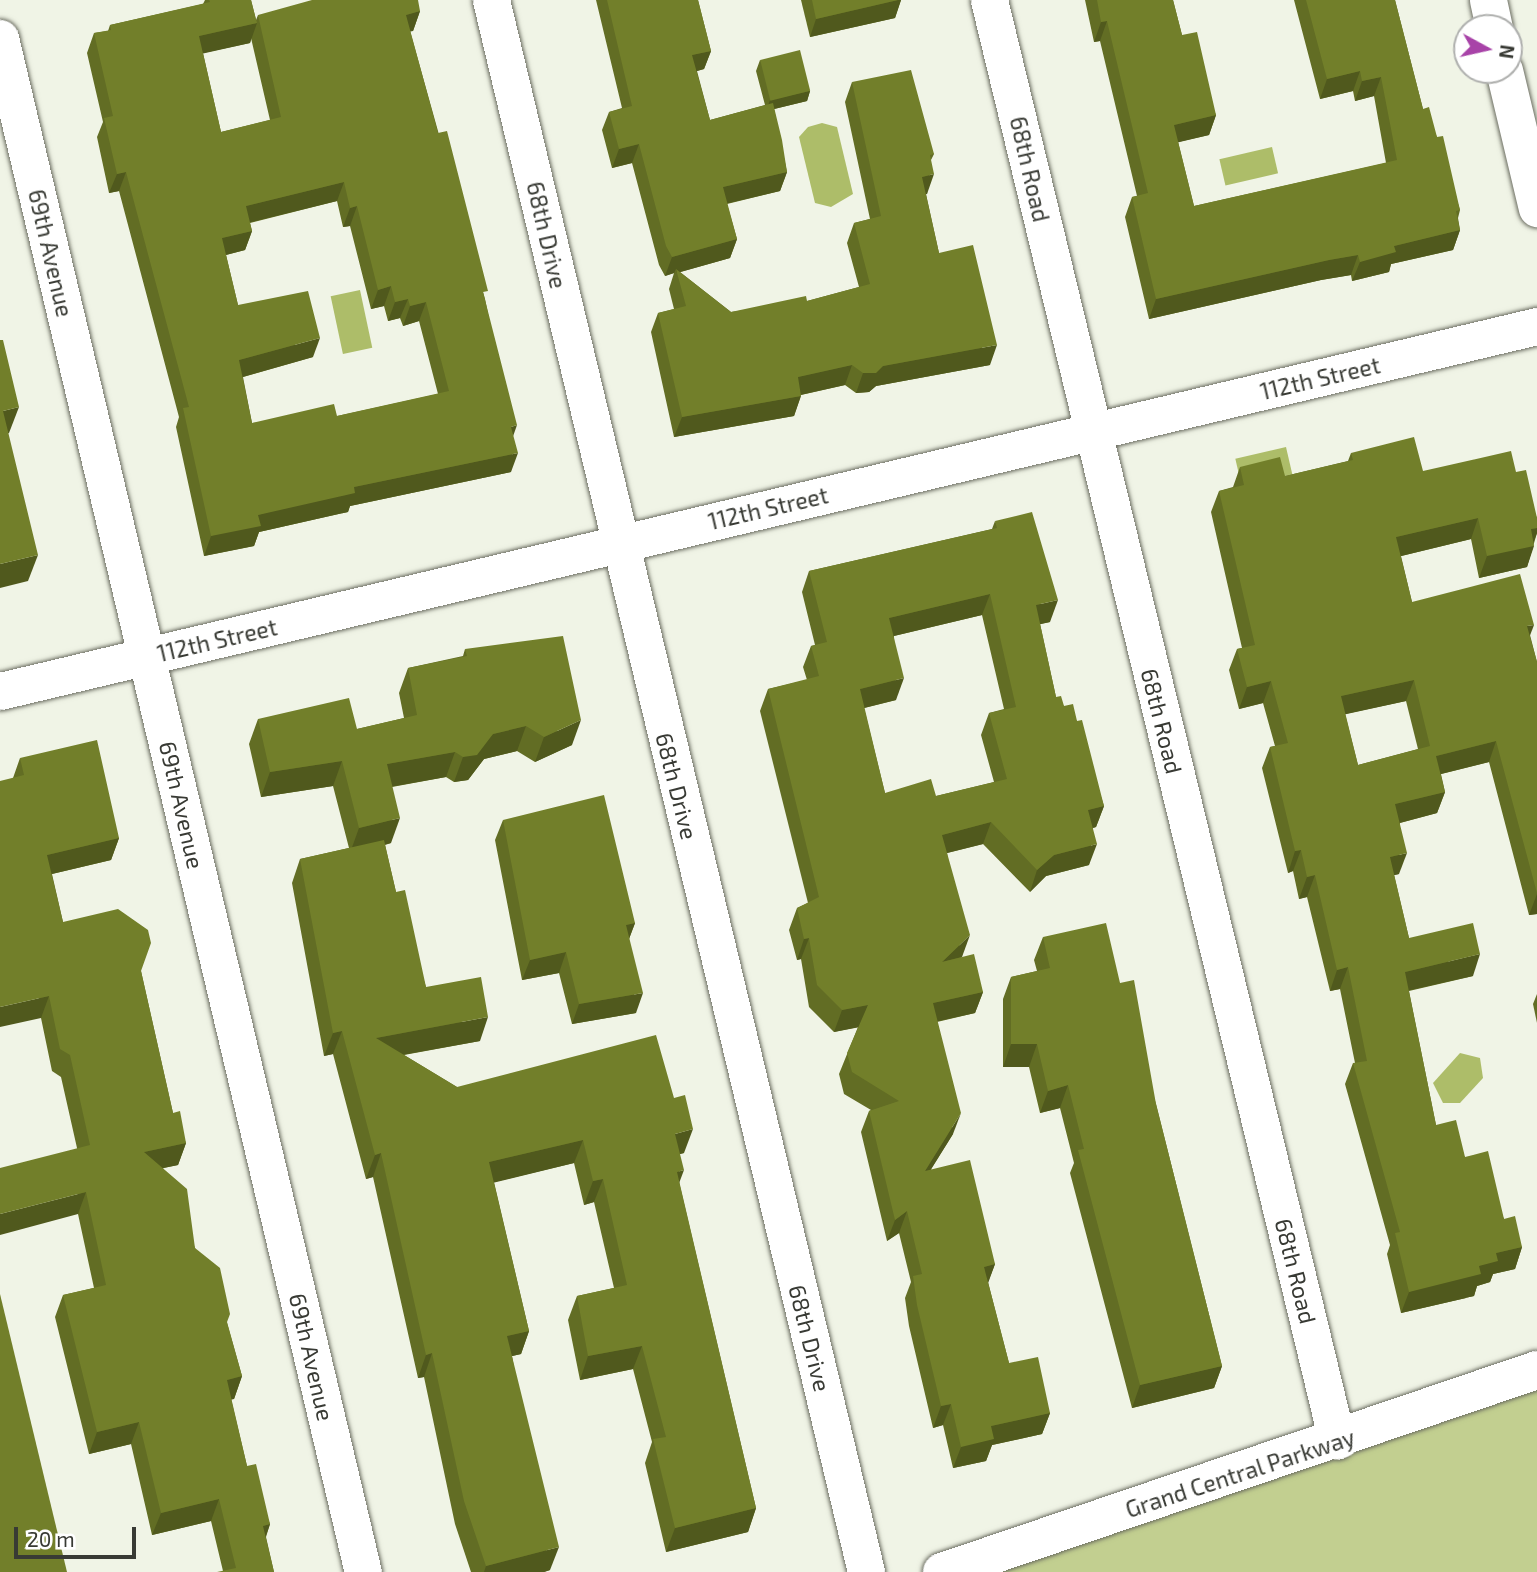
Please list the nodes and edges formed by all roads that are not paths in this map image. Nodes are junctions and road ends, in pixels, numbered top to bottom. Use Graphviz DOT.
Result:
graph roads {
  1 [pos="491,0"];
  2 [pos="989,0"];
  3 [pos="0,38"];
  4 [pos="1507,84"];
  5 [pos="1537,208"];
  6 [pos="1537,326"];
  7 [pos="1092,431"];
  8 [pos="620,543"];
  9 [pos="147,657"];
  10 [pos="0,691"];
  11 [pos="1537,1370"];
  12 [pos="1336,1441"];
  13 [pos="363,1572"];
  14 [pos="866,1572"];
  15 [pos="942,1572"];
  1 -- 8 [label="street, 68th Drive"];
  2 -- 7 [label="street, 68th Road"];
  3 -- 9 [label="street, 69th Avenue"];
  4 -- 5 [label="street"];
  6 -- 7 [label="street, 112th Street"];
  7 -- 8 [label="street, 112th Street"];
  7 -- 12 [label="street, 68th Road"];
  8 -- 9 [label="street, 112th Street"];
  8 -- 14 [label="street, 68th Drive"];
  9 -- 10 [label="street, 112th Street"];
  9 -- 13 [label="street, 69th Avenue"];
  11 -- 12 [label="street, Grand Central Parkway"];
  12 -- 15 [label="street, Grand Central Parkway"];
}
